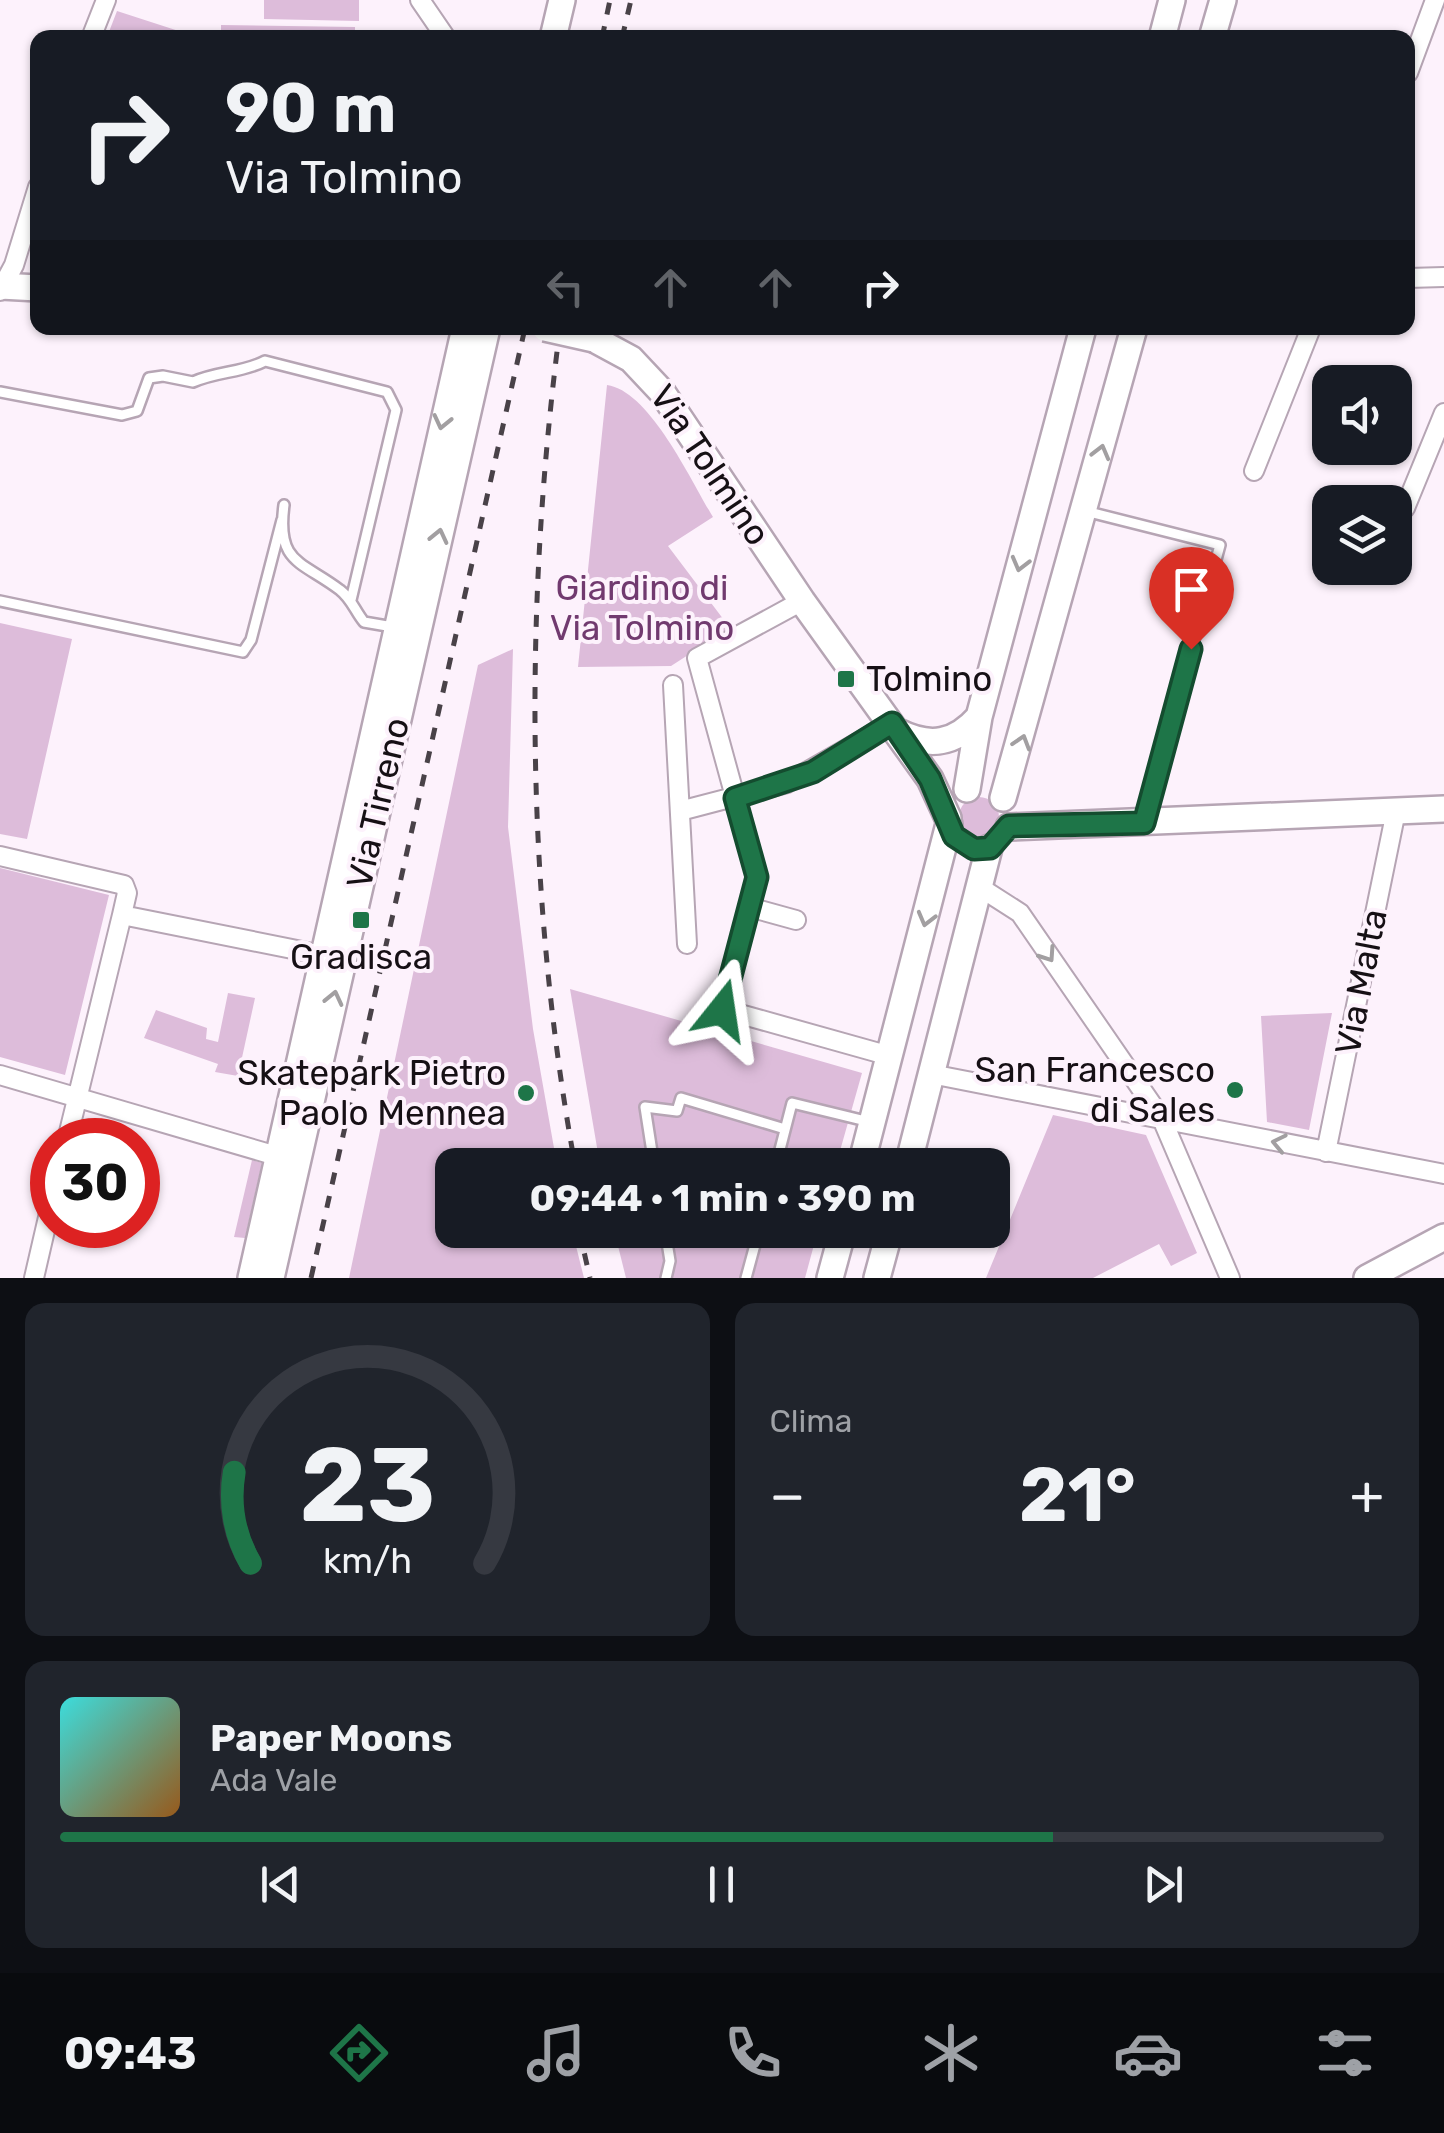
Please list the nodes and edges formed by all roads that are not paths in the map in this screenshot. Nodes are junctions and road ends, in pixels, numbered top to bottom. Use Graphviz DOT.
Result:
graph roads {
  1 [pos="106,0"];
  2 [pos="420,0"];
  3 [pos="562,0"];
  4 [pos="1172,0"];
  5 [pos="1223,0"];
  6 [pos="1435,0"];
  7 [pos="94,30"];
  8 [pos="441,30"];
  9 [pos="555,30"];
  10 [pos="1164,30"];
  11 [pos="1214,30"];
  12 [pos="1415,54"];
  13 [pos="30,214"];
  14 [pos="1444,277"];
  15 [pos="1415,278"];
  16 [pos="1,288"];
  17 [pos="30,288"];
  18 [pos="463,335"];
  19 [pos="485,335"];
  20 [pos="577,335"];
  21 [pos="1082,335"];
  22 [pos="1132,335"];
  23 [pos="1308,335"];
  24 [pos="0,392"];
  25 [pos="1444,413"];
  26 [pos="1254,470"];
  27 [pos="1412,489"];
  28 [pos="284,505"];
  29 [pos="1085,512"];
  30 [pos="282,520"];
  31 [pos="350,600"];
  32 [pos="802,601"];
  33 [pos="0,602"];
  34 [pos="396,628"];
  35 [pos="673,685"];
  36 [pos="979,716"];
  37 [pos="895,727"];
  38 [pos="930,779"];
  39 [pos="966,790"];
  40 [pos="735,798"];
  41 [pos="1003,798"];
  42 [pos="1444,809"];
  43 [pos="680,811"];
  44 [pos="1396,811"];
  45 [pos="948,821"];
  46 [pos="1144,823"];
  47 [pos="1009,826"];
  48 [pos="990,848"];
  49 [pos="0,856"];
  50 [pos="981,888"];
  51 [pos="749,907"];
  52 [pos="122,915"];
  53 [pos="796,920"];
  54 [pos="687,944"];
  55 [pos="333,957"];
  56 [pos="890,1056"];
  57 [pos="931,1074"];
  58 [pos="0,1075"];
  59 [pos="78,1098"];
  60 [pos="73,1118"];
  61 [pos="1162,1119"];
  62 [pos="872,1123"];
  63 [pos="786,1128"];
  64 [pos="652,1148"];
  65 [pos="781,1148"];
  66 [pos="865,1148"];
  67 [pos="912,1148"];
  68 [pos="1326,1152"];
  69 [pos="287,1159"];
  70 [pos="1444,1174"];
  71 [pos="1444,1238"];
  72 [pos="41,1248"];
  73 [pos="668,1248"];
  74 [pos="754,1248"];
  75 [pos="838,1248"];
  76 [pos="885,1248"];
  77 [pos="34,1278"];
  78 [pos="250,1278"];
  79 [pos="270,1278"];
  80 [pos="666,1278"];
  81 [pos="746,1278"];
  82 [pos="830,1278"];
  83 [pos="877,1278"];
  84 [pos="1230,1278"];
  85 [pos="1367,1278"];
  1 -- 7 [label="street"];
  2 -- 8 [label="street"];
  3 -- 9 [label="street"];
  4 -- 10 [label="street"];
  5 -- 11 [label="street"];
  6 -- 12 [label="street"];
  13 -- 16 [label="street"];
  14 -- 15 [label="street"];
  16 -- 17 [label="street"];
  18 -- 34 [label="street, Via Tirreno, one-way"];
  55 -- 19 [label="street, Via Tirreno, one-way"];
  20 -- 32 [label="street, Via Tolmino, bridge"];
  21 -- 36 [label="street, one-way"];
  29 -- 22 [label="street, one-way"];
  23 -- 26 [label="street"];
  24 -- 31 [label="lane"];
  25 -- 27 [label="street"];
  28 -- 30 [label="lane"];
  41 -- 29 [label="street, one-way"];
  29 -- 46 [label="lane"];
  30 -- 31 [label="lane"];
  30 -- 33 [label="lane"];
  31 -- 34 [label="lane"];
  32 -- 37 [label="street, Via Tolmino"];
  32 -- 40 [label="street"];
  34 -- 55 [label="street, Via Tirreno"];
  35 -- 43 [label="street"];
  36 -- 37 [label="street"];
  36 -- 39 [label="street"];
  37 -- 38 [label="street, Via Tolmino"];
  37 -- 40 [label="street"];
  38 -- 39 [label="street"];
  38 -- 45 [label="street, Via Tolmino"];
  39 -- 41 [label="street"];
  39 -- 45 [label="street"];
  40 -- 43 [label="street"];
  40 -- 51 [label="street"];
  41 -- 47 [label="street"];
  42 -- 44 [label="street"];
  43 -- 54 [label="street"];
  44 -- 46 [label="street"];
  44 -- 68 [label="street, Via Malta"];
  45 -- 48 [label="street"];
  45 -- 56 [label="street, one-way"];
  46 -- 47 [label="street"];
  47 -- 48 [label="street"];
  48 -- 50 [label="street"];
  49 -- 52 [label="street"];
  50 -- 57 [label="street"];
  50 -- 61 [label="street, one-way"];
  51 -- 53 [label="street"];
  51 -- 56 [label="street"];
  52 -- 55 [label="street"];
  52 -- 59 [label="street"];
  55 -- 69 [label="street, Via Tirreno"];
  56 -- 62 [label="street"];
  57 -- 61 [label="street"];
  57 -- 67 [label="street"];
  58 -- 59 [label="street"];
  59 -- 60 [label="street"];
  59 -- 69 [label="street"];
  68 -- 61 [label="street, one-way"];
  61 -- 84 [label="street"];
  62 -- 63 [label="lane"];
  62 -- 66 [label="street"];
  63 -- 64 [label="lane"];
  63 -- 65 [label="lane"];
  68 -- 70 [label="street"];
  69 -- 78 [label="street, Via Tirreno"];
  69 -- 79 [label="street, Via Tirreno"];
  71 -- 85 [label="street"];
  72 -- 77 [label="street"];
  73 -- 80 [label="lane"];
  74 -- 81 [label="lane"];
  75 -- 82 [label="street"];
  76 -- 83 [label="street"];
}
